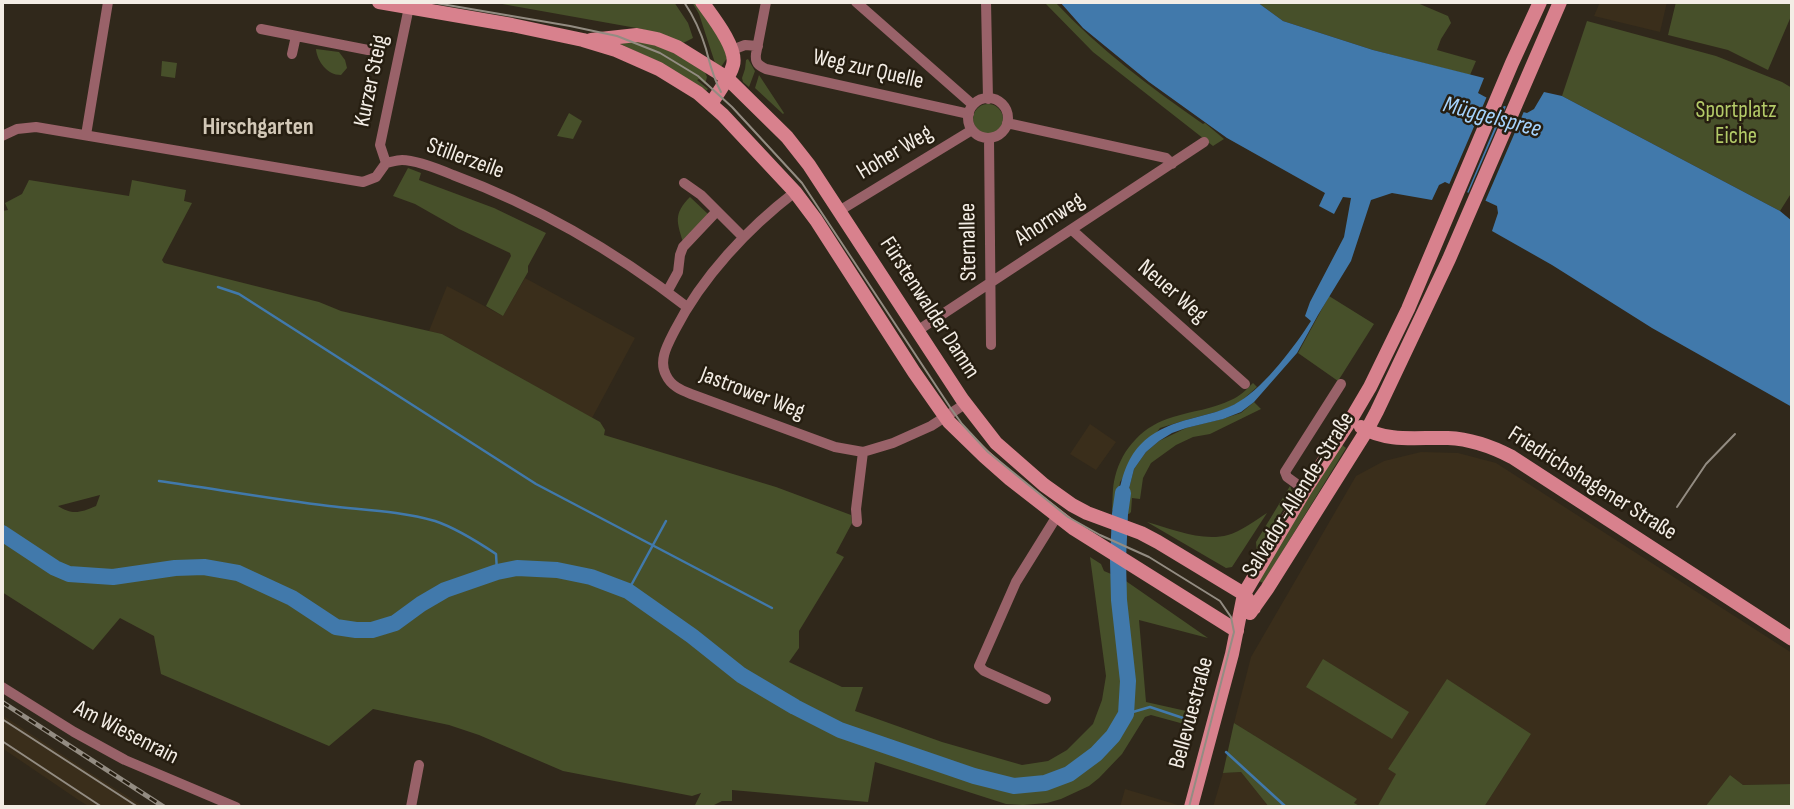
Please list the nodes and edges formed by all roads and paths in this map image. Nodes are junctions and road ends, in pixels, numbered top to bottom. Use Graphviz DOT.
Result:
graph roads {
  1 [pos="108,2"];
  2 [pos="379,2"];
  3 [pos="702,2"];
  4 [pos="766,2"];
  5 [pos="856,2"];
  6 [pos="986,2"];
  7 [pos="1540,2"];
  8 [pos="1560,2"];
  9 [pos="409,7"];
  10 [pos="261,29"];
  11 [pos="296,36"];
  12 [pos="583,40"];
  13 [pos="758,46"];
  14 [pos="732,50"];
  15 [pos="292,54"];
  16 [pos="359,62"];
  17 [pos="727,78"];
  18 [pos="988,99"];
  19 [pos="711,104"];
  20 [pos="971,110"];
  21 [pos="1007,122"];
  22 [pos="972,130"];
  23 [pos="86,135"];
  24 [pos="2,136"];
  25 [pos="989,138"];
  26 [pos="1205,142"];
  27 [pos="386,163"];
  28 [pos="1172,164"];
  29 [pos="684,183"];
  30 [pos="795,192"];
  31 [pos="717,211"];
  32 [pos="839,212"];
  33 [pos="1072,230"];
  34 [pos="743,237"];
  35 [pos="991,284"];
  36 [pos="667,292"];
  37 [pos="687,307"];
  38 [pos="917,331"];
  39 [pos="991,345"];
  40 [pos="1245,384"];
  41 [pos="1341,384"];
  42 [pos="965,404"];
  43 [pos="945,418"];
  44 [pos="1350,421"];
  45 [pos="1367,430"];
  46 [pos="863,452"];
  47 [pos="1306,490"];
  48 [pos="1057,516"];
  49 [pos="857,522"];
  50 [pos="1244,594"];
  51 [pos="1254,608"];
  52 [pos="1237,631"];
  53 [pos="1792,639"];
  54 [pos="2,687"];
  55 [pos="1046,699"];
  56 [pos="419,765"];
  57 [pos="236,807"];
  58 [pos="411,807"];
  59 [pos="1191,807"];
  1 -- 23 [label="street"];
  2 -- 9 [label="main road, Fürstenwalder Damm"];
  3 -- 14 [label="main road"];
  4 -- 13 [label="street"];
  5 -- 20 [label="street"];
  6 -- 18 [label="street"];
  7 -- 44 [label="main road, Salvador-Allende-Straße"];
  8 -- 45 [label="main road, Salvador-Allende-Straße"];
  9 -- 12 [label="main road, Fürstenwalder Damm"];
  9 -- 27 [label="street, Kurzer Steig"];
  10 -- 11 [label="street"];
  11 -- 15 [label="street"];
  11 -- 16 [label="street"];
  12 -- 17 [label="main road, Fürstenwalder Damm"];
  12 -- 19 [label="main road, Fürstenwalder Damm"];
  13 -- 14 [label="street"];
  13 -- 20 [label="street, Weg zur Quelle"];
  14 -- 17 [label="main road"];
  17 -- 19 [label="main road"];
  17 -- 32 [label="main road, Fürstenwalder Damm"];
  18 -- 20 [label="street"];
  18 -- 21 [label="street"];
  19 -- 30 [label="main road, Fürstenwalder Damm"];
  20 -- 22 [label="street"];
  21 -- 25 [label="street"];
  21 -- 28 [label="street"];
  22 -- 25 [label="street"];
  22 -- 32 [label="street, Hoher Weg"];
  23 -- 24 [label="street"];
  23 -- 27 [label="street"];
  25 -- 35 [label="street, Sternallee"];
  26 -- 28 [label="street, Ahornweg"];
  27 -- 36 [label="street, Stillerzeile"];
  28 -- 33 [label="street, Ahornweg"];
  29 -- 31 [label="street"];
  30 -- 34 [label="street, Jastrower Weg"];
  30 -- 43 [label="main road, Fürstenwalder Damm"];
  31 -- 34 [label="street"];
  31 -- 36 [label="street"];
  32 -- 38 [label="main road, Fürstenwalder Damm"];
  33 -- 35 [label="street, Ahornweg"];
  33 -- 40 [label="street, Neuer Weg"];
  34 -- 37 [label="street, Jastrower Weg"];
  35 -- 38 [label="street, Ahornweg"];
  35 -- 39 [label="street, Sternallee"];
  36 -- 37 [label="street, Stillerzeile"];
  37 -- 46 [label="street, Jastrower Weg"];
  38 -- 42 [label="main road, Fürstenwalder Damm"];
  41 -- 47 [label="street, Salvador-Allende-Straße"];
  42 -- 43 [label="street"];
  42 -- 50 [label="main road, Fürstenwalder Damm"];
  43 -- 46 [label="street"];
  43 -- 48 [label="main road, Fürstenwalder Damm"];
  44 -- 45 [label="main road, Friedrichshagener Straße"];
  44 -- 47 [label="main road, Salvador-Allende-Straße"];
  45 -- 51 [label="main road, Salvador-Allende-Straße"];
  45 -- 53 [label="main road, Friedrichshagener Straße"];
  46 -- 49 [label="street"];
  47 -- 50 [label="main road, Salvador-Allende-Straße"];
  48 -- 52 [label="main road, Fürstenwalder Damm"];
  48 -- 55 [label="street"];
  50 -- 51 [label="main road, Fürstenwalder Damm"];
  50 -- 52 [label="main road, Salvador-Allende-Straße"];
  51 -- 52 [label="main road, Salvador-Allende-Straße"];
  52 -- 59 [label="main road, Bellevuestraße"];
  54 -- 57 [label="street, Am Wiesenrain"];
  56 -- 58 [label="street"];
}
